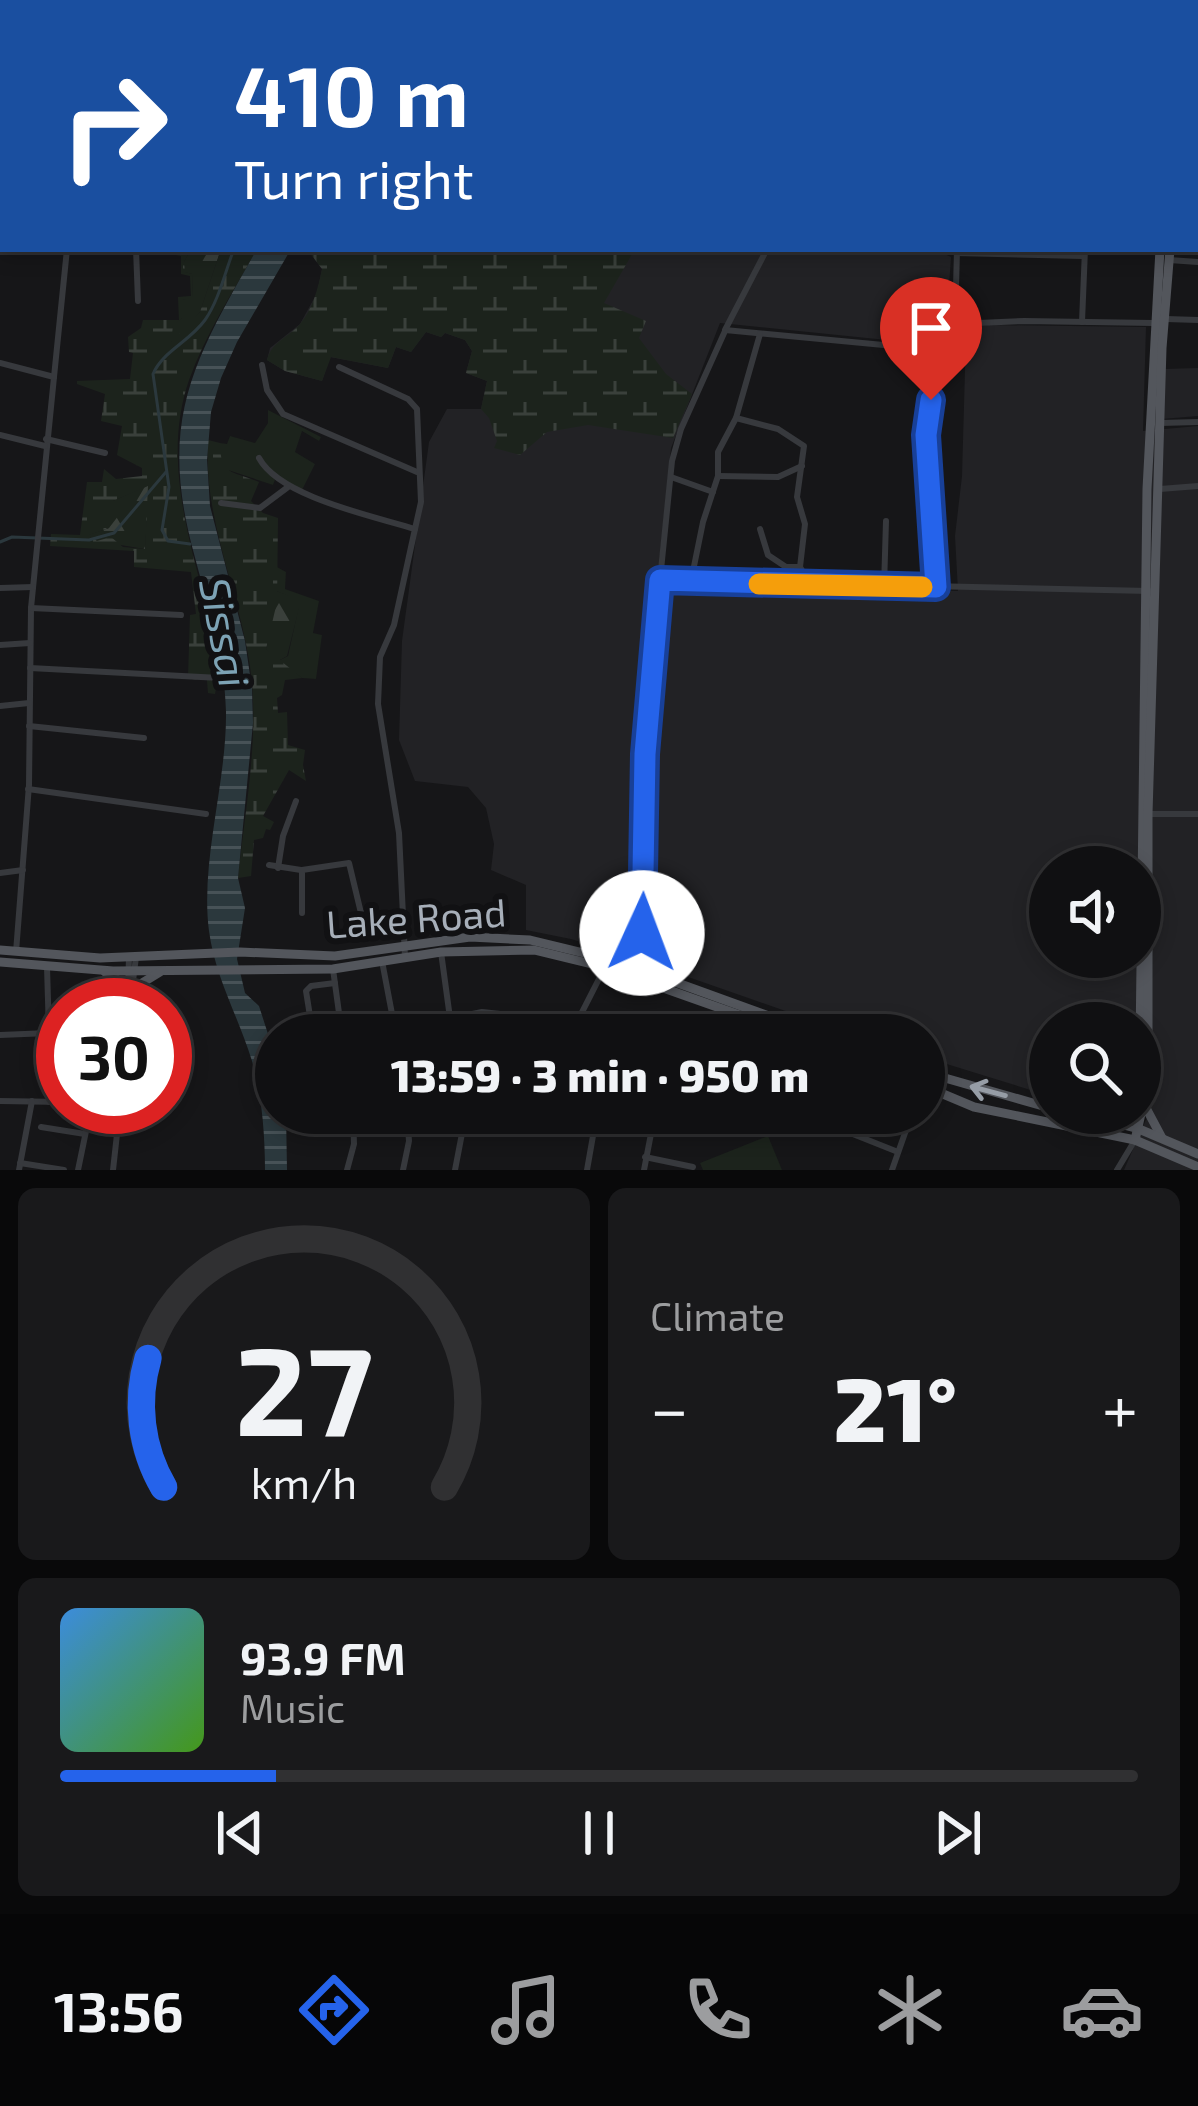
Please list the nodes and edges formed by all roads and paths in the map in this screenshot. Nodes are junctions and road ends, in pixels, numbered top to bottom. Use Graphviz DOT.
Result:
graph roads {
  1 [pos="67,252"];
  2 [pos="136,252"];
  3 [pos="765,252"];
  4 [pos="956,252"];
  5 [pos="1021,252"];
  6 [pos="1084,252"];
  7 [pos="1160,252"];
  8 [pos="1170,254"];
  9 [pos="1198,262"];
  10 [pos="137,301"];
  11 [pos="1198,320"];
  12 [pos="1159,321"];
  13 [pos="1082,322"];
  14 [pos="955,324"];
  15 [pos="725,330"];
  16 [pos="760,334"];
  17 [pos="947,351"];
  18 [pos="0,363"];
  19 [pos="262,365"];
  20 [pos="339,367"];
  21 [pos="54,376"];
  22 [pos="736,418"];
  23 [pos="1198,422"];
  24 [pos="1160,423"];
  25 [pos="2,439"];
  26 [pos="45,442"];
  27 [pos="105,453"];
  28 [pos="260,458"];
  29 [pos="802,466"];
  30 [pos="417,472"];
  31 [pos="718,476"];
  32 [pos="670,477"];
  33 [pos="288,486"];
  34 [pos="1198,486"];
  35 [pos="1156,489"];
  36 [pos="713,491"];
  37 [pos="221,503"];
  38 [pos="886,520"];
  39 [pos="416,529"];
  40 [pos="760,529"];
  41 [pos="800,567"];
  42 [pos="660,580"];
  43 [pos="691,580"];
  44 [pos="811,586"];
  45 [pos="33,587"];
  46 [pos="884,587"];
  47 [pos="936,587"];
  48 [pos="0,588"];
  49 [pos="1150,591"];
  50 [pos="32,608"];
  51 [pos="181,615"];
  52 [pos="30,643"];
  53 [pos="0,645"];
  54 [pos="30,668"];
  55 [pos="220,678"];
  56 [pos="29,703"];
  57 [pos="0,706"];
  58 [pos="29,726"];
  59 [pos="144,738"];
  60 [pos="28,789"];
  61 [pos="296,801"];
  62 [pos="206,814"];
  63 [pos="1144,814"];
  64 [pos="1198,814"];
  65 [pos="23,870"];
  66 [pos="302,870"];
  67 [pos="0,873"];
  68 [pos="302,913"];
  69 [pos="402,917"];
  70 [pos="0,950"];
  71 [pos="404,952"];
  72 [pos="441,952"];
  73 [pos="16,955"];
  74 [pos="133,957"];
  75 [pos="382,961"];
  76 [pos="0,962"];
  77 [pos="47,965"];
  78 [pos="604,967"];
  79 [pos="640,968"];
  80 [pos="333,969"];
  81 [pos="100,970"];
  82 [pos="162,970"];
  83 [pos="132,971"];
  84 [pos="47,978"];
  85 [pos="115,978"];
  86 [pos="132,978"];
  87 [pos="150,978"];
  88 [pos="335,983"];
  89 [pos="1141,1002"];
  90 [pos="1148,1002"];
  91 [pos="309,1014"];
  92 [pos="339,1014"];
  93 [pos="392,1014"];
  94 [pos="446,1014"];
  95 [pos="581,1014"];
  96 [pos="730,1014"];
  97 [pos="764,1014"];
  98 [pos="36,1034"];
  99 [pos="0,1035"];
  100 [pos="945,1083"];
  101 [pos="945,1090"];
  102 [pos="0,1101"];
  103 [pos="32,1101"];
  104 [pos="36,1101"];
  105 [pos="1029,1103"];
  106 [pos="1029,1116"];
  107 [pos="85,1134"];
  108 [pos="117,1134"];
  109 [pos="353,1134"];
  110 [pos="408,1134"];
  111 [pos="461,1134"];
  112 [pos="593,1134"];
  113 [pos="650,1134"];
  114 [pos="853,1134"];
  115 [pos="904,1134"];
  116 [pos="1133,1134"];
  117 [pos="1135,1134"];
  118 [pos="1139,1134"];
  119 [pos="1160,1134"];
  120 [pos="1162,1138"];
  121 [pos="898,1152"];
  122 [pos="1198,1154"];
  123 [pos="645,1157"];
  124 [pos="20,1167"];
  125 [pos="693,1167"];
  126 [pos="1198,1167"];
  127 [pos="64,1170"];
  128 [pos="78,1170"];
  129 [pos="113,1170"];
  130 [pos="347,1170"];
  131 [pos="403,1170"];
  132 [pos="455,1170"];
  133 [pos="587,1170"];
  134 [pos="644,1170"];
  135 [pos="892,1170"];
  136 [pos="1117,1170"];
  1 -- 21 [label="street"];
  2 -- 10 [label="street"];
  3 -- 15 [label="street"];
  4 -- 14 [label="street"];
  5 -- 6 [label="street"];
  6 -- 13 [label="street"];
  7 -- 12 [label="main road"];
  8 -- 9 [label="street"];
  8 -- 12 [label="main road"];
  11 -- 12 [label="street"];
  12 -- 13 [label="street"];
  12 -- 24 [label="main road"];
  12 -- 49 [label="main road"];
  13 -- 14 [label="street"];
  14 -- 17 [label="street"];
  15 -- 16 [label="street"];
  15 -- 32 [label="street"];
  16 -- 17 [label="street"];
  16 -- 22 [label="street"];
  17 -- 47 [label="street"];
  18 -- 21 [label="street"];
  19 -- 30 [label="street"];
  20 -- 30 [label="street"];
  21 -- 26 [label="street"];
  22 -- 29 [label="street"];
  22 -- 31 [label="street"];
  23 -- 24 [label="street"];
  24 -- 35 [label="main road"];
  25 -- 26 [label="street"];
  26 -- 27 [label="street"];
  26 -- 45 [label="street"];
  28 -- 33 [label="street"];
  29 -- 31 [label="street"];
  29 -- 41 [label="street"];
  30 -- 39 [label="street"];
  31 -- 36 [label="street"];
  32 -- 36 [label="street"];
  32 -- 42 [label="street"];
  33 -- 37 [label="street"];
  33 -- 39 [label="street"];
  34 -- 35 [label="street"];
  35 -- 49 [label="main road"];
  36 -- 43 [label="street"];
  38 -- 46 [label="street"];
  39 -- 69 [label="street"];
  40 -- 41 [label="street"];
  41 -- 44 [label="street"];
  42 -- 43 [label="street"];
  42 -- 79 [label="street"];
  43 -- 44 [label="street"];
  44 -- 46 [label="street"];
  45 -- 48 [label="street"];
  45 -- 50 [label="street"];
  46 -- 47 [label="street"];
  47 -- 49 [label="street"];
  49 -- 63 [label="main road"];
  50 -- 51 [label="street"];
  50 -- 52 [label="street"];
  52 -- 53 [label="street"];
  52 -- 54 [label="street"];
  54 -- 55 [label="street"];
  54 -- 56 [label="street"];
  56 -- 57 [label="street"];
  56 -- 58 [label="street"];
  58 -- 59 [label="street"];
  58 -- 60 [label="street"];
  60 -- 62 [label="street"];
  60 -- 65 [label="street"];
  61 -- 66 [label="street"];
  63 -- 64 [label="street"];
  63 -- 89 [label="main road"];
  63 -- 90 [label="main road"];
  65 -- 67 [label="street"];
  65 -- 73 [label="street"];
  66 -- 68 [label="street"];
  66 -- 69 [label="street"];
  69 -- 71 [label="street"];
  70 -- 73 [label="main road, Lake Road"];
  71 -- 72 [label="main road, Lake Road"];
  71 -- 74 [label="main road, Lake Road"];
  71 -- 75 [label="main road, Lake Road"];
  71 -- 79 [label="main road, Lake Road"];
  72 -- 78 [label="main road, Lake Road"];
  72 -- 94 [label="street"];
  73 -- 74 [label="main road, Lake Road"];
  73 -- 76 [label="main road, Lake Road"];
  73 -- 77 [label="main road, Lake Road"];
  74 -- 83 [label="street"];
  75 -- 80 [label="main road, Lake Road"];
  75 -- 93 [label="street"];
  77 -- 81 [label="main road, Lake Road"];
  77 -- 84 [label="street"];
  78 -- 95 [label="street"];
  78 -- 96 [label="main road, Lake Road"];
  79 -- 97 [label="main road, Lake Road"];
  80 -- 82 [label="main road, Lake Road"];
  80 -- 88 [label="street"];
  81 -- 83 [label="main road, Lake Road"];
  81 -- 85 [label="main road"];
  82 -- 83 [label="main road, Lake Road"];
  82 -- 87 [label="main road"];
  83 -- 86 [label="street"];
  88 -- 91 [label="street"];
  88 -- 92 [label="street"];
  98 -- 99 [label="street"];
  105 -- 100 [label="main road, one-way"];
  101 -- 106 [label="main road"];
  102 -- 103 [label="street"];
  103 -- 104 [label="street"];
  103 -- 124 [label="street"];
  107 -- 128 [label="street"];
  108 -- 129 [label="street"];
  109 -- 130 [label="street"];
  110 -- 131 [label="street"];
  111 -- 132 [label="street"];
  112 -- 133 [label="street"];
  113 -- 123 [label="street"];
  114 -- 121 [label="street"];
  115 -- 121 [label="street"];
  116 -- 136 [label="street"];
  117 -- 126 [label="main road"];
  118 -- 120 [label="main road"];
  119 -- 120 [label="main road"];
  120 -- 122 [label="main road"];
  121 -- 135 [label="street"];
  123 -- 125 [label="street"];
  123 -- 134 [label="street"];
  124 -- 127 [label="street"];
}
